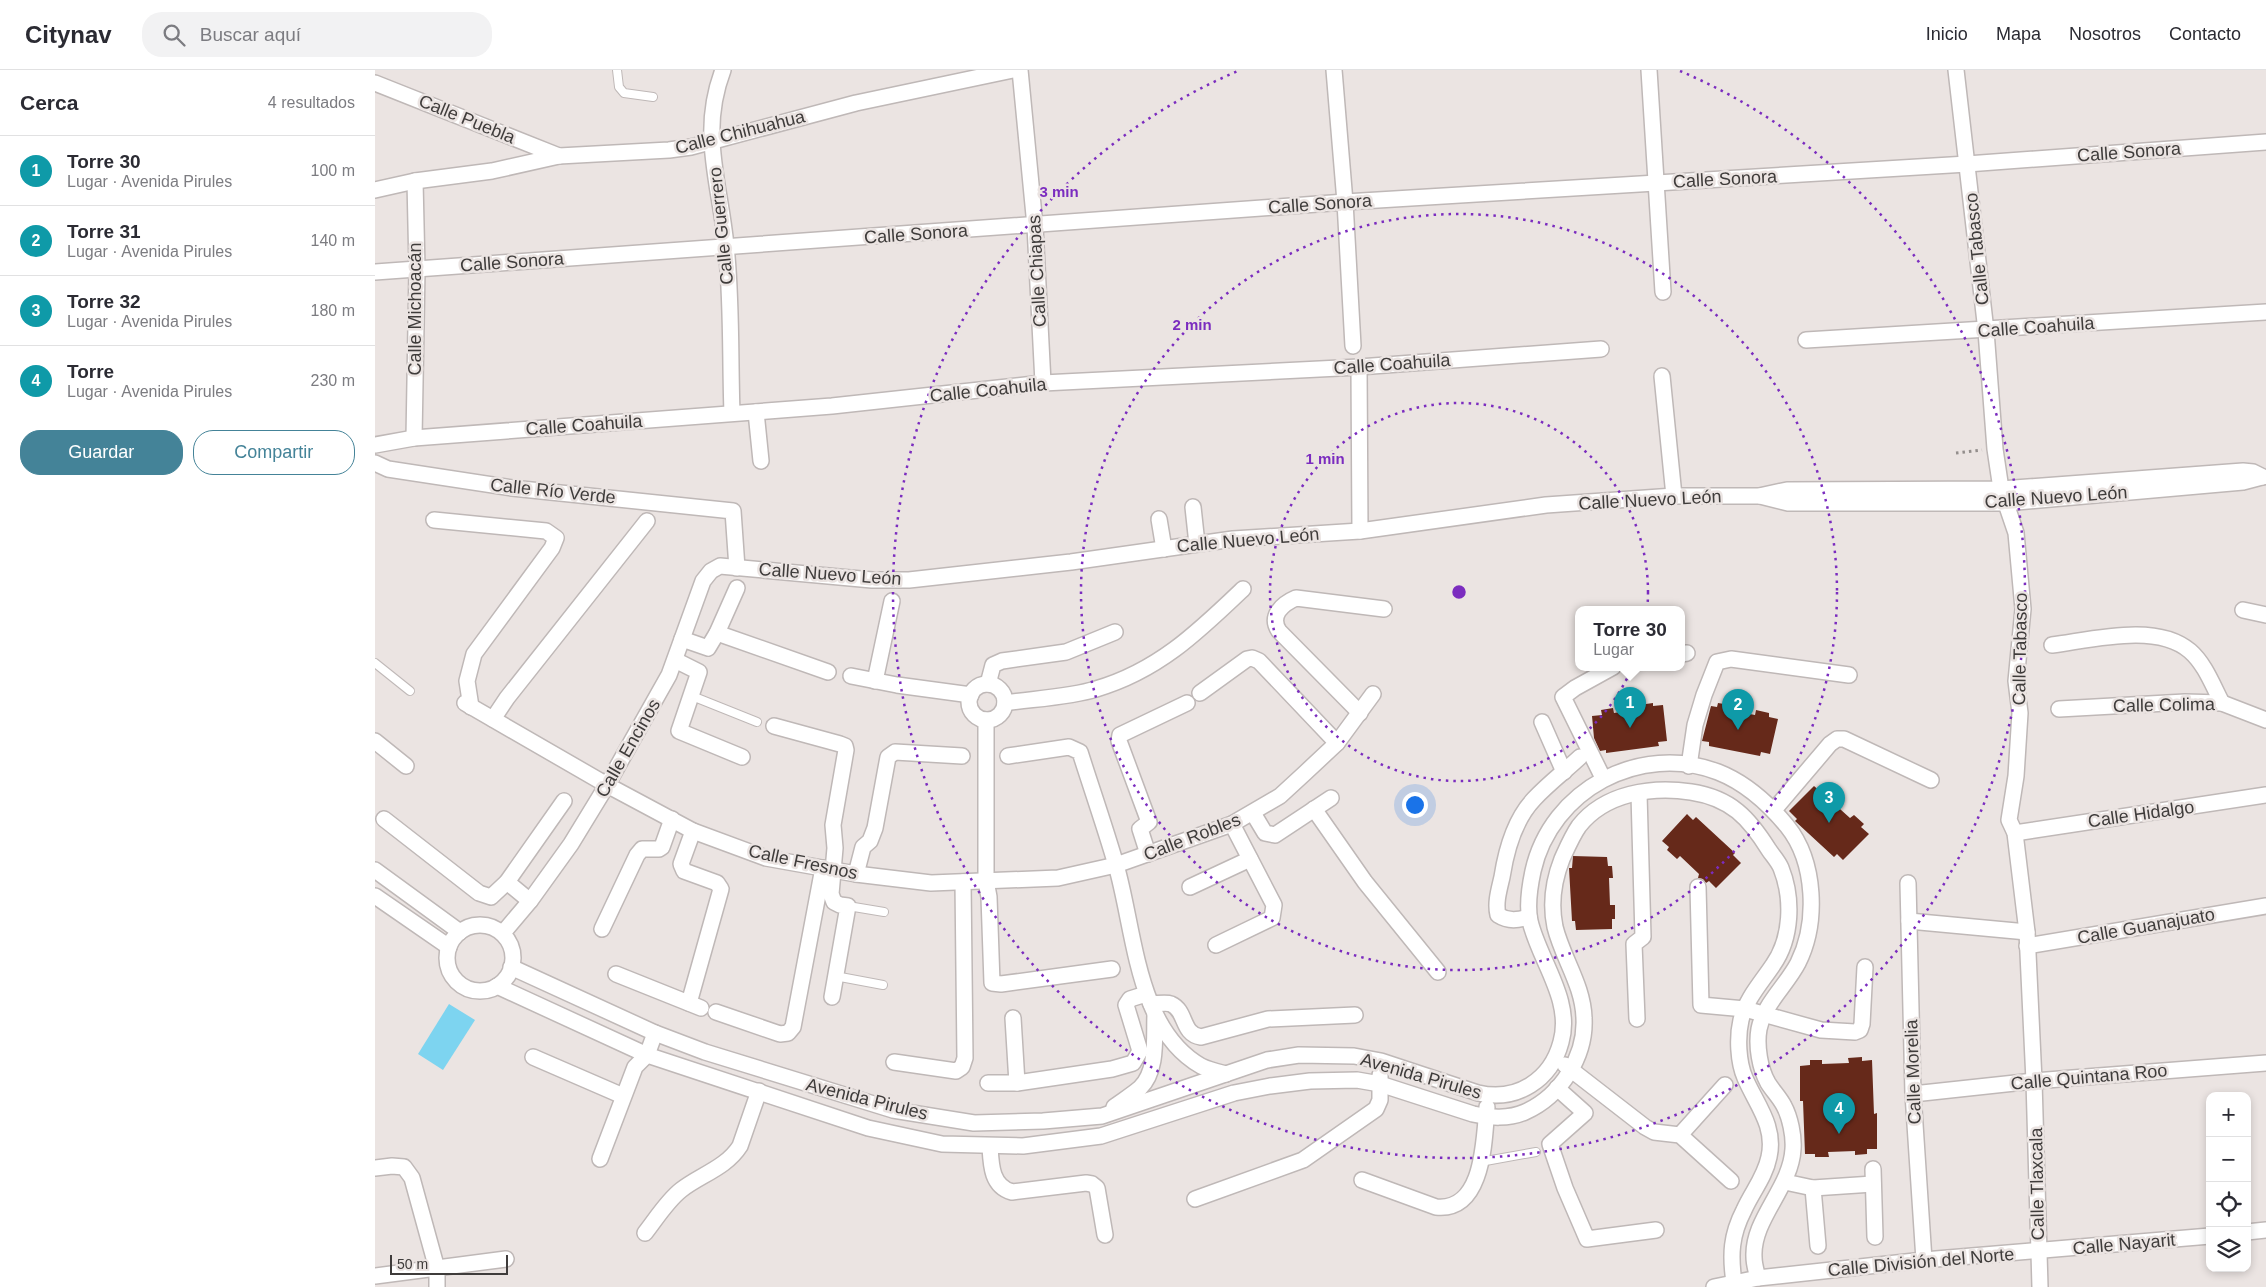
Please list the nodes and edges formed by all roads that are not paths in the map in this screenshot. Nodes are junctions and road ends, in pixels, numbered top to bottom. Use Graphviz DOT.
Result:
graph roads {
  1 [pos="617,70"];
  2 [pos="723,70"];
  3 [pos="1013,70"];
  4 [pos="1020,70"];
  5 [pos="1334,70"];
  6 [pos="1649,70"];
  7 [pos="1956,70"];
  8 [pos="375,83"];
  9 [pos="653,97"];
  10 [pos="710,142"];
  11 [pos="2266,142"];
  12 [pos="559,156"];
  13 [pos="1967,164"];
  14 [pos="415,181"];
  15 [pos="1655,183"];
  16 [pos="375,190"];
  17 [pos="1345,202"];
  18 [pos="1035,226"];
  19 [pos="727,246"];
  20 [pos="417,269"];
  21 [pos="375,272"];
  22 [pos="1663,292"];
  23 [pos="2266,312"];
  24 [pos="1986,330"];
  25 [pos="1806,340"];
  26 [pos="1353,346"];
  27 [pos="1601,349"];
  28 [pos="1359,367"];
  29 [pos="1662,376"];
  30 [pos="1043,383"];
  31 [pos="757,412"];
  32 [pos="732,414"];
  33 [pos="414,438"];
  34 [pos="375,444"];
  35 [pos="761,461"];
  36 [pos="375,462"];
  37 [pos="2264,477"];
  38 [pos="1675,496"];
  39 [pos="2003,496"];
  40 [pos="1193,507"];
  41 [pos="1159,519"];
  42 [pos="435,520"];
  43 [pos="647,521"];
  44 [pos="1360,531"];
  45 [pos="1197,544"];
  46 [pos="1164,549"];
  47 [pos="737,568"];
  48 [pos="737,588"];
  49 [pos="1243,590"];
  50 [pos="892,601"];
  51 [pos="1384,609"];
  52 [pos="2243,610"];
  53 [pos="2266,615"];
  54 [pos="1115,632"];
  55 [pos="717,633"];
  56 [pos="682,639"];
  57 [pos="2051,645"];
  58 [pos="675,660"];
  59 [pos="375,663"];
  60 [pos="1606,671"];
  61 [pos="828,672"];
  62 [pos="1849,675"];
  63 [pos="851,676"];
  64 [pos="875,681"];
  65 [pos="988,684"];
  66 [pos="410,691"];
  67 [pos="1200,693"];
  68 [pos="971,694"];
  69 [pos="1373,694"];
  70 [pos="691,696"];
  71 [pos="1005,703"];
  72 [pos="1187,703"];
  73 [pos="2222,703"];
  74 [pos="2059,709"];
  75 [pos="1360,713"];
  76 [pos="493,720"];
  77 [pos="986,720"];
  78 [pos="2266,720"];
  79 [pos="757,722"];
  80 [pos="1542,722"];
  81 [pos="775,726"];
  82 [pos="375,741"];
  83 [pos="1337,743"];
  84 [pos="962,756"];
  85 [pos="1008,756"];
  86 [pos="742,757"];
  87 [pos="1580,757"];
  88 [pos="1667,763"];
  89 [pos="406,766"];
  90 [pos="1689,766"];
  91 [pos="1564,772"];
  92 [pos="1603,778"];
  93 [pos="1931,780"];
  94 [pos="607,785"];
  95 [pos="1667,789"];
  96 [pos="1639,794"];
  97 [pos="2266,795"];
  98 [pos="1331,798"];
  99 [pos="564,801"];
  100 [pos="1314,809"];
  101 [pos="1774,810"];
  102 [pos="1253,813"];
  103 [pos="384,819"];
  104 [pos="672,820"];
  105 [pos="1232,824"];
  106 [pos="693,831"];
  107 [pos="2015,833"];
  108 [pos="1148,854"];
  109 [pos="1249,859"];
  110 [pos="1116,865"];
  111 [pos="827,869"];
  112 [pos="375,870"];
  113 [pos="856,874"];
  114 [pos="985,881"];
  115 [pos="507,882"];
  116 [pos="963,882"];
  117 [pos="1908,884"];
  118 [pos="1190,887"];
  119 [pos="1698,887"];
  120 [pos="375,896"];
  121 [pos="530,901"];
  122 [pos="847,906"];
  123 [pos="2266,906"];
  124 [pos="884,912"];
  125 [pos="1529,917"];
  126 [pos="1909,921"];
  127 [pos="602,929"];
  128 [pos="460,932"];
  129 [pos="503,933"];
  130 [pos="2027,939"];
  131 [pos="1216,945"];
  132 [pos="449,947"];
  133 [pos="511,967"];
  134 [pos="1865,967"];
  135 [pos="1112,969"];
  136 [pos="1437,972"];
  137 [pos="616,974"];
  138 [pos="835,976"];
  139 [pos="883,985"];
  140 [pos="497,986"];
  141 [pos="832,997"];
  142 [pos="1151,1004"];
  143 [pos="1745,1009"];
  144 [pos="716,1012"];
  145 [pos="1765,1014"];
  146 [pos="1355,1015"];
  147 [pos="1013,1018"];
  148 [pos="1637,1019"];
  149 [pos="655,1034"];
  150 [pos="647,1055"];
  151 [pos="533,1057"];
  152 [pos="1556,1058"];
  153 [pos="1381,1061"];
  154 [pos="894,1062"];
  155 [pos="2266,1062"];
  156 [pos="1571,1071"];
  157 [pos="1227,1074"];
  158 [pos="2034,1081"];
  159 [pos="988,1083"];
  160 [pos="1017,1083"];
  161 [pos="1380,1084"];
  162 [pos="1725,1085"];
  163 [pos="1557,1088"];
  164 [pos="759,1091"];
  165 [pos="1913,1094"];
  166 [pos="1488,1095"];
  167 [pos="623,1096"];
  168 [pos="1102,1116"];
  169 [pos="1486,1117"];
  170 [pos="1680,1135"];
  171 [pos="991,1146"];
  172 [pos="1536,1152"];
  173 [pos="600,1160"];
  174 [pos="1480,1162"];
  175 [pos="375,1168"];
  176 [pos="1362,1180"];
  177 [pos="1731,1181"];
  178 [pos="1785,1182"];
  179 [pos="1813,1188"];
  180 [pos="1195,1199"];
  181 [pos="1743,1211"];
  182 [pos="1763,1221"];
  183 [pos="1656,1230"];
  184 [pos="2266,1230"];
  185 [pos="645,1232"];
  186 [pos="2251,1232"];
  187 [pos="1105,1235"];
  188 [pos="2206,1236"];
  189 [pos="1875,1237"];
  190 [pos="1817,1246"];
  191 [pos="2038,1252"];
  192 [pos="506,1259"];
  193 [pos="1924,1260"];
  194 [pos="437,1270"];
  195 [pos="375,1276"];
  196 [pos="1758,1278"];
  197 [pos="1734,1282"];
  198 [pos="437,1287"];
  199 [pos="1714,1287"];
  200 [pos="2040,1287"];
  1 -- 9 [label="lane"];
  2 -- 10 [label="street, Calle Guerrero"];
  3 -- 10 [label="street, Calle Chihuahua"];
  4 -- 18 [label="street, Calle Chiapas"];
  5 -- 17 [label="street"];
  6 -- 15 [label="street"];
  7 -- 13 [label="street, Calle Tabasco"];
  8 -- 12 [label="street, Calle Puebla"];
  10 -- 12 [label="street, Calle Chihuahua"];
  10 -- 19 [label="street, Calle Guerrero"];
  11 -- 13 [label="street, Calle Sonora"];
  12 -- 14 [label="street, Calle Chihuahua"];
  13 -- 15 [label="street, Calle Sonora"];
  13 -- 24 [label="street, Calle Tabasco"];
  14 -- 16 [label="street, Calle Chihuahua"];
  14 -- 20 [label="street, Calle Michoacán"];
  15 -- 17 [label="street, Calle Sonora"];
  15 -- 22 [label="street"];
  17 -- 18 [label="street, Calle Sonora"];
  17 -- 26 [label="street"];
  18 -- 19 [label="street, Calle Sonora"];
  18 -- 30 [label="street, Calle Chiapas"];
  19 -- 20 [label="street, Calle Sonora"];
  19 -- 32 [label="street, Calle Guerrero"];
  20 -- 21 [label="street, Calle Sonora"];
  20 -- 33 [label="street, Calle Michoacán"];
  23 -- 24 [label="street, Calle Coahuila"];
  24 -- 25 [label="street, Calle Coahuila"];
  24 -- 39 [label="street, Calle Tabasco"];
  27 -- 28 [label="street, Calle Coahuila"];
  28 -- 30 [label="street, Calle Coahuila"];
  28 -- 44 [label="street"];
  29 -- 38 [label="street"];
  30 -- 31 [label="street, Calle Coahuila"];
  31 -- 32 [label="street, Calle Coahuila"];
  31 -- 35 [label="street"];
  32 -- 33 [label="street, Calle Coahuila"];
  33 -- 34 [label="street, Calle Coahuila"];
  36 -- 47 [label="street, Calle Río Verde"];
  37 -- 39 [label="street, Calle Nuevo León"];
  38 -- 39 [label="street, Calle Nuevo León"];
  38 -- 44 [label="street, Calle Nuevo León"];
  39 -- 107 [label="street, Calle Tabasco"];
  40 -- 45 [label="street"];
  41 -- 46 [label="street"];
  42 -- 76 [label="street, Calle Fresnos"];
  43 -- 76 [label="street"];
  44 -- 45 [label="street, Calle Nuevo León"];
  45 -- 46 [label="street, Calle Nuevo León"];
  46 -- 47 [label="street, Calle Nuevo León"];
  47 -- 56 [label="street, Calle Encinos"];
  48 -- 55 [label="street"];
  49 -- 71 [label="street"];
  50 -- 64 [label="street"];
  51 -- 75 [label="street"];
  52 -- 53 [label="street"];
  54 -- 65 [label="street"];
  55 -- 56 [label="street"];
  55 -- 61 [label="street"];
  56 -- 58 [label="street, Calle Encinos"];
  57 -- 73 [label="street"];
  58 -- 70 [label="street"];
  58 -- 94 [label="street, Calle Encinos"];
  59 -- 66 [label="lane"];
  60 -- 92 [label="street"];
  62 -- 90 [label="street"];
  63 -- 64 [label="street"];
  64 -- 68 [label="street"];
  65 -- 68 [label="street"];
  65 -- 71 [label="street"];
  67 -- 83 [label="street"];
  68 -- 77 [label="street"];
  69 -- 75 [label="street, Calle Robles"];
  70 -- 79 [label="lane"];
  70 -- 86 [label="street"];
  71 -- 77 [label="street"];
  72 -- 108 [label="street"];
  73 -- 74 [label="street, Calle Colima"];
  73 -- 78 [label="street, Calle Colima"];
  75 -- 83 [label="street, Calle Robles"];
  76 -- 94 [label="street, Calle Fresnos"];
  77 -- 114 [label="street"];
  80 -- 91 [label="street"];
  81 -- 111 [label="street"];
  82 -- 89 [label="street"];
  83 -- 102 [label="street, Calle Robles"];
  84 -- 113 [label="street"];
  85 -- 110 [label="street"];
  87 -- 91 [label="street"];
  88 -- 90 [label="street, Avenida Pirules"];
  88 -- 92 [label="street, Avenida Pirules"];
  88 -- 95 [label="street"];
  90 -- 101 [label="street, Avenida Pirules"];
  91 -- 125 [label="street"];
  92 -- 125 [label="street, Avenida Pirules"];
  93 -- 101 [label="street"];
  94 -- 104 [label="street, Calle Fresnos"];
  94 -- 121 [label="street, Calle Encinos"];
  95 -- 96 [label="street, Avenida Pirules"];
  95 -- 143 [label="street, Avenida Pirules"];
  96 -- 148 [label="street"];
  96 -- 156 [label="street, Avenida Pirules"];
  97 -- 107 [label="street, Calle Hidalgo"];
  98 -- 100 [label="street"];
  99 -- 115 [label="street"];
  100 -- 102 [label="street"];
  100 -- 136 [label="street"];
  101 -- 145 [label="street, Avenida Pirules"];
  102 -- 105 [label="street, Calle Robles"];
  103 -- 115 [label="street"];
  104 -- 106 [label="street, Calle Fresnos"];
  104 -- 127 [label="street"];
  105 -- 108 [label="street, Calle Robles"];
  105 -- 109 [label="street"];
  106 -- 111 [label="street, Calle Fresnos"];
  106 -- 137 [label="street"];
  107 -- 130 [label="street, Calle Tabasco"];
  108 -- 110 [label="street, Calle Robles"];
  109 -- 118 [label="street"];
  109 -- 131 [label="street"];
  110 -- 114 [label="street, Calle Fresnos"];
  110 -- 142 [label="street"];
  111 -- 113 [label="street, Calle Fresnos"];
  111 -- 122 [label="street"];
  111 -- 144 [label="street"];
  112 -- 128 [label="street"];
  113 -- 116 [label="street, Calle Fresnos"];
  114 -- 116 [label="street, Calle Fresnos"];
  114 -- 135 [label="street"];
  115 -- 121 [label="street"];
  116 -- 154 [label="street"];
  117 -- 126 [label="street, Calle Morelia"];
  119 -- 143 [label="street"];
  120 -- 132 [label="street"];
  121 -- 129 [label="street, Calle Encinos"];
  122 -- 124 [label="lane"];
  122 -- 138 [label="street"];
  123 -- 130 [label="street, Calle Guanajuato"];
  125 -- 152 [label="street, Avenida Pirules"];
  126 -- 130 [label="street, Calle Guanajuato"];
  126 -- 165 [label="street, Calle Morelia"];
  128 -- 129 [label="street"];
  128 -- 132 [label="street"];
  129 -- 133 [label="street"];
  130 -- 158 [label="street, Calle Tabasco"];
  132 -- 140 [label="street"];
  133 -- 140 [label="street"];
  133 -- 149 [label="street, Avenida Pirules"];
  134 -- 145 [label="street"];
  138 -- 139 [label="lane"];
  138 -- 141 [label="street"];
  140 -- 150 [label="street, Avenida Pirules"];
  142 -- 146 [label="street"];
  142 -- 157 [label="street"];
  142 -- 160 [label="street"];
  142 -- 168 [label="street"];
  143 -- 145 [label="street"];
  143 -- 181 [label="street, Avenida Pirules"];
  145 -- 178 [label="street, Avenida Pirules"];
  147 -- 160 [label="street"];
  149 -- 150 [label="street"];
  149 -- 168 [label="street, Avenida Pirules"];
  150 -- 164 [label="street, Avenida Pirules"];
  150 -- 167 [label="street"];
  151 -- 167 [label="street"];
  152 -- 156 [label="street"];
  152 -- 166 [label="street, Avenida Pirules"];
  153 -- 157 [label="street, Avenida Pirules"];
  153 -- 161 [label="street"];
  153 -- 166 [label="street, Avenida Pirules"];
  155 -- 158 [label="street, Calle Quintana Roo"];
  156 -- 163 [label="street, Avenida Pirules"];
  156 -- 170 [label="street"];
  157 -- 168 [label="street, Avenida Pirules"];
  158 -- 165 [label="street, Calle Quintana Roo"];
  158 -- 191 [label="street, Calle Tlaxcala"];
  159 -- 160 [label="street"];
  161 -- 169 [label="street, Avenida Pirules"];
  161 -- 171 [label="street, Avenida Pirules"];
  161 -- 180 [label="street"];
  162 -- 170 [label="street"];
  163 -- 169 [label="street, Avenida Pirules"];
  163 -- 183 [label="street"];
  164 -- 171 [label="street, Avenida Pirules"];
  164 -- 185 [label="street"];
  165 -- 193 [label="street, Calle Morelia"];
  166 -- 169 [label="street"];
  167 -- 173 [label="street"];
  169 -- 174 [label="street"];
  170 -- 177 [label="street"];
  171 -- 187 [label="street"];
  172 -- 174 [label="lane"];
  174 -- 176 [label="street"];
  175 -- 194 [label="street"];
  178 -- 179 [label="street"];
  178 -- 182 [label="street, Avenida Pirules"];
  179 -- 189 [label="street"];
  179 -- 190 [label="street"];
  181 -- 182 [label="street"];
  181 -- 197 [label="street, Avenida Pirules"];
  182 -- 196 [label="street, Avenida Pirules"];
  184 -- 186 [label="street"];
  188 -- 191 [label="street, Calle Nayarit"];
  191 -- 193 [label="street, Calle División del Norte"];
  191 -- 200 [label="street, Calle Tlaxcala"];
  192 -- 194 [label="street"];
  193 -- 196 [label="street, Calle División del Norte"];
  194 -- 195 [label="street"];
  194 -- 198 [label="street"];
  196 -- 197 [label="street, Calle División del Norte"];
  197 -- 199 [label="street, Calle División del Norte"];
}
